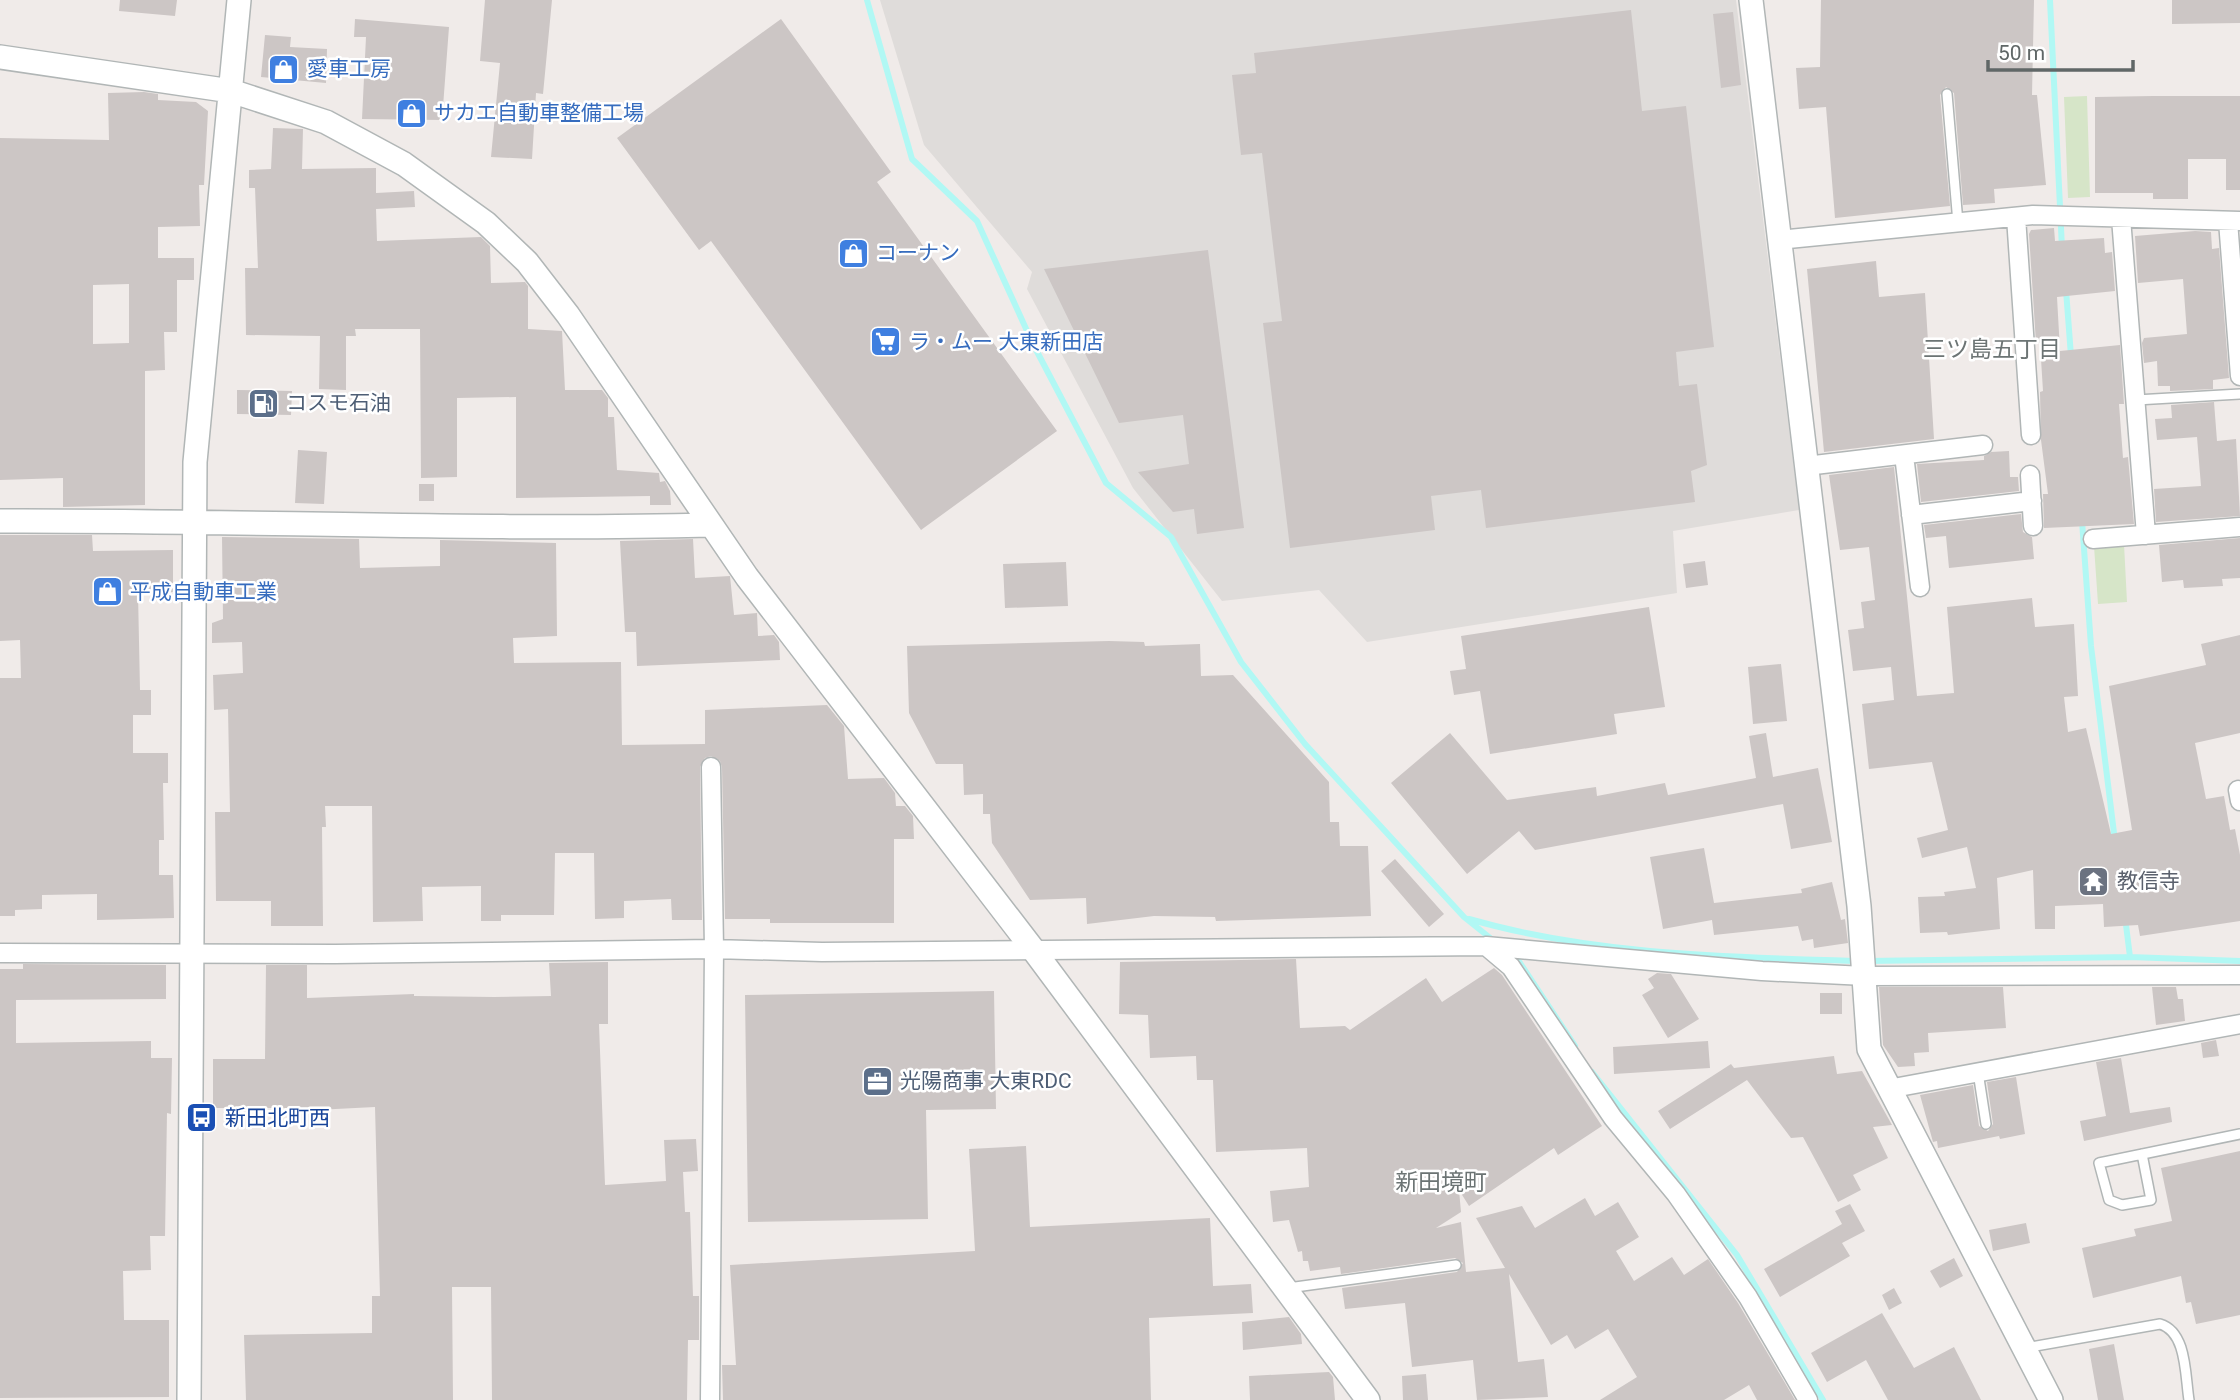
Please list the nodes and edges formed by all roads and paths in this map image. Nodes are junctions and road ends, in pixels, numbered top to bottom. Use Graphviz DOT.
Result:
graph roads {
  1 [pos="239,0"];
  2 [pos="1751,0"];
  3 [pos="0,57"];
  4 [pos="231,91"];
  5 [pos="1947,94"];
  6 [pos="2016,217"];
  7 [pos="2121,218"];
  8 [pos="2234,221"];
  9 [pos="1958,223"];
  10 [pos="1779,240"];
  11 [pos="2240,376"];
  12 [pos="2240,394"];
  13 [pos="2136,400"];
  14 [pos="2031,435"];
  15 [pos="1983,445"];
  16 [pos="1904,454"];
  17 [pos="1806,466"];
  18 [pos="2030,475"];
  19 [pos="2032,501"];
  20 [pos="1911,514"];
  21 [pos="0,521"];
  22 [pos="194,521"];
  23 [pos="711,525"];
  24 [pos="2033,526"];
  25 [pos="2240,527"];
  26 [pos="2146,535"];
  27 [pos="2093,539"];
  28 [pos="1920,587"];
  29 [pos="710,767"];
  30 [pos="1486,946"];
  31 [pos="1032,948"];
  32 [pos="714,949"];
  33 [pos="190,952"];
  34 [pos="0,953"];
  35 [pos="2240,975"];
  36 [pos="1865,976"];
  37 [pos="2240,1024"];
  38 [pos="1978,1072"];
  39 [pos="1888,1089"];
  40 [pos="1986,1124"];
  41 [pos="2240,1135"];
  42 [pos="2142,1154"];
  43 [pos="1456,1265"];
  44 [pos="1285,1288"];
  45 [pos="2024,1348"];
  46 [pos="189,1400"];
  47 [pos="710,1400"];
  48 [pos="1368,1400"];
  49 [pos="1808,1400"];
  50 [pos="2051,1400"];
  51 [pos="2189,1400"];
  1 -- 4 [label="street"];
  2 -- 10 [label="street"];
  3 -- 4 [label="street"];
  4 -- 22 [label="street"];
  4 -- 23 [label="street"];
  5 -- 9 [label="lane"];
  6 -- 7 [label="street"];
  6 -- 9 [label="street"];
  6 -- 14 [label="street"];
  7 -- 8 [label="street"];
  7 -- 13 [label="street"];
  8 -- 11 [label="street"];
  9 -- 10 [label="street"];
  10 -- 17 [label="street"];
  12 -- 13 [label="lane"];
  13 -- 26 [label="street"];
  15 -- 16 [label="street"];
  16 -- 17 [label="street"];
  16 -- 20 [label="street"];
  17 -- 36 [label="street"];
  18 -- 19 [label="street"];
  19 -- 20 [label="street"];
  19 -- 24 [label="street"];
  20 -- 28 [label="street"];
  21 -- 22 [label="street"];
  22 -- 23 [label="street"];
  22 -- 33 [label="street"];
  23 -- 31 [label="street"];
  25 -- 26 [label="street"];
  26 -- 27 [label="street"];
  29 -- 32 [label="street"];
  30 -- 31 [label="street"];
  30 -- 36 [label="street"];
  30 -- 49 [label="street"];
  31 -- 32 [label="street"];
  31 -- 44 [label="street"];
  32 -- 33 [label="street"];
  32 -- 47 [label="street"];
  33 -- 34 [label="street"];
  33 -- 46 [label="street"];
  35 -- 36 [label="street"];
  36 -- 39 [label="street"];
  37 -- 38 [label="street"];
  38 -- 39 [label="street"];
  38 -- 40 [label="lane"];
  39 -- 45 [label="street"];
  41 -- 42 [label="lane"];
  42 -- 42 [label="lane"];
  43 -- 44 [label="lane"];
  44 -- 48 [label="street"];
  45 -- 50 [label="street"];
  45 -- 51 [label="lane"];
}
